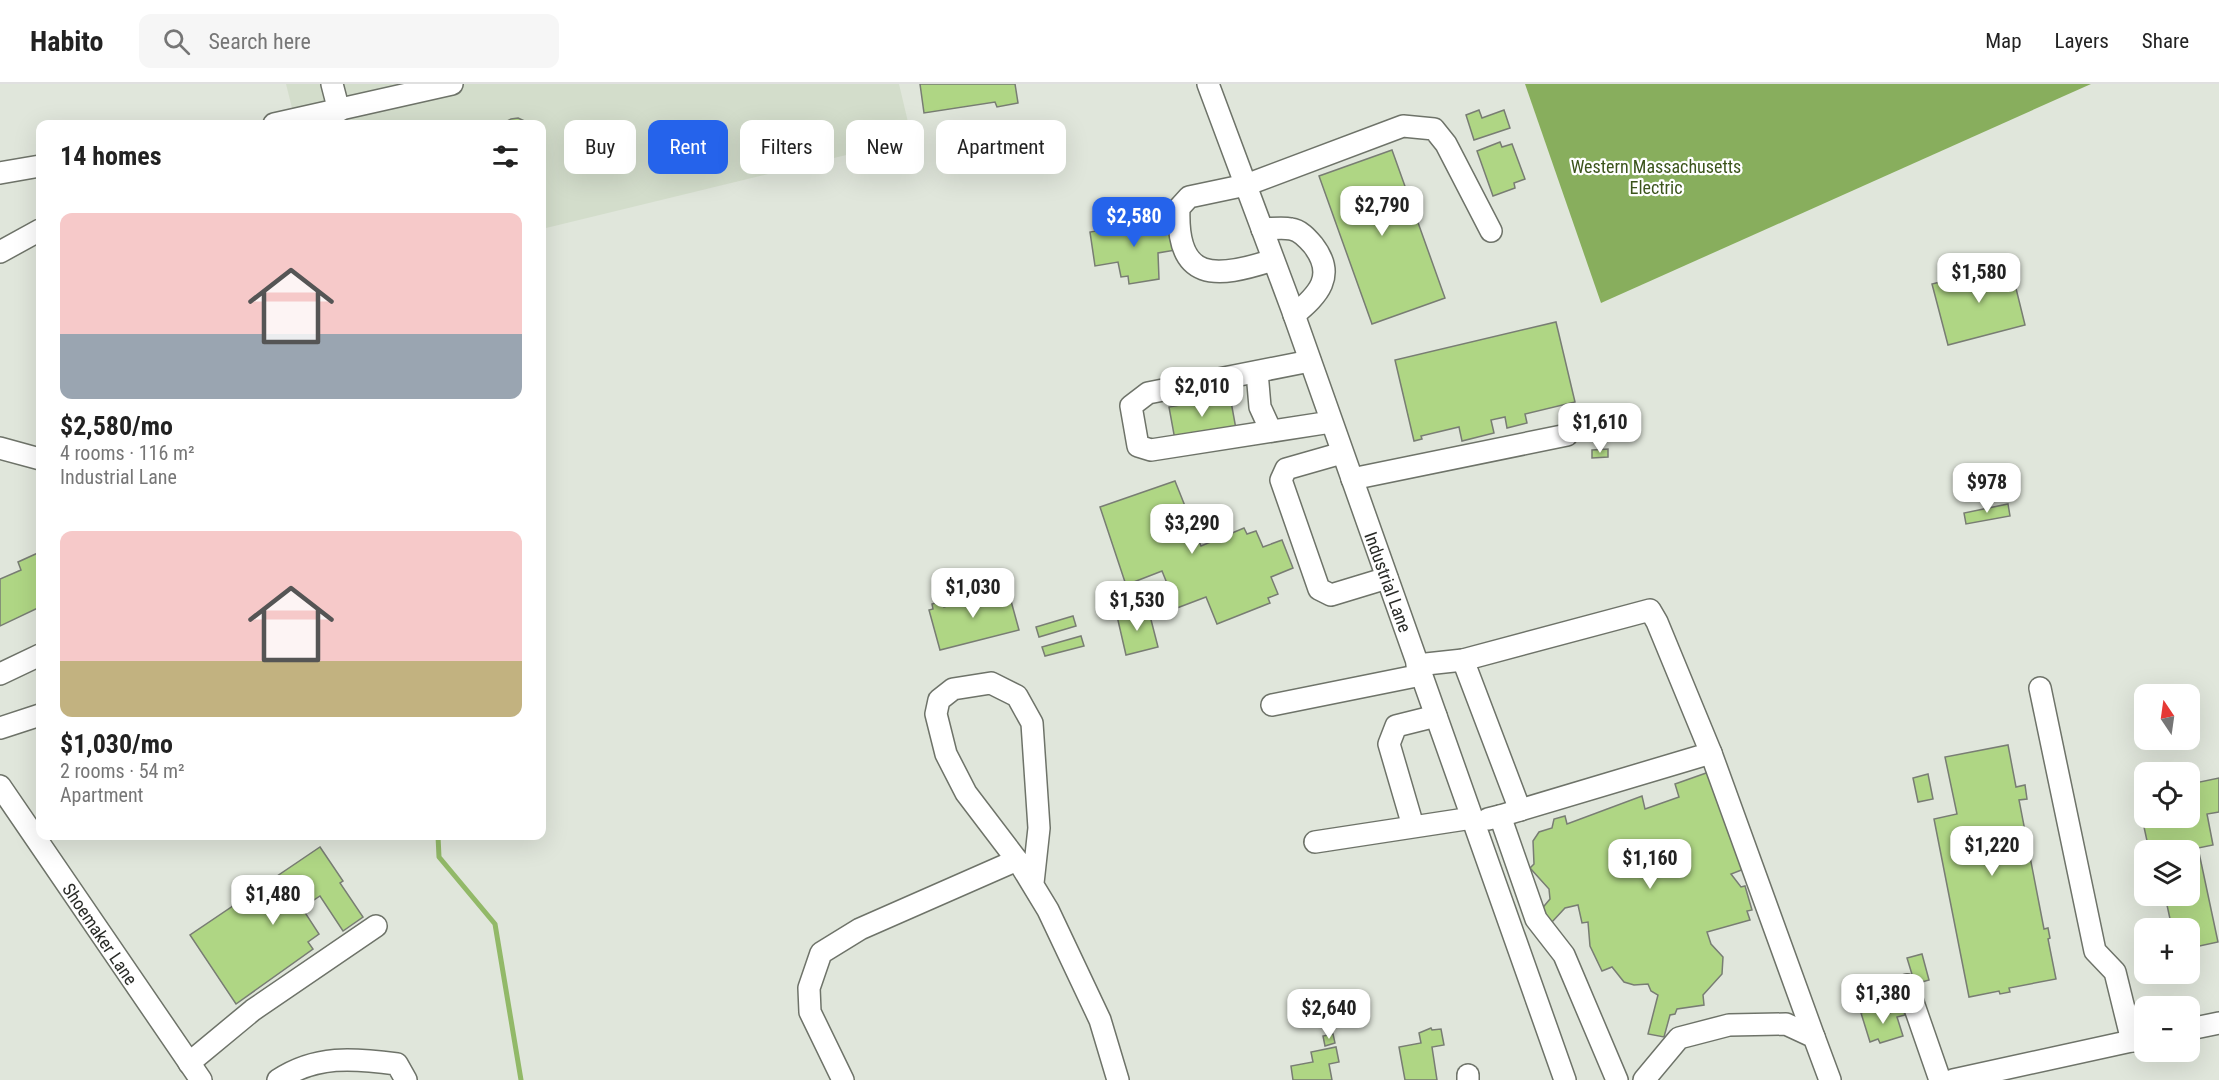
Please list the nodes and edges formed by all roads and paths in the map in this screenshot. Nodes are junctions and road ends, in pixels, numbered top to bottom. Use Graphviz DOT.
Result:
graph roads {
  1 [pos="332,84"];
  2 [pos="452,84"];
  3 [pos="1208,84"];
  4 [pos="339,111"];
  5 [pos="294,120"];
  6 [pos="36,167"];
  7 [pos="0,173"];
  8 [pos="1246,185"];
  9 [pos="1262,229"];
  10 [pos="1491,231"];
  11 [pos="36,232"];
  12 [pos="0,252"];
  13 [pos="1273,260"];
  14 [pos="1294,315"];
  15 [pos="1310,361"];
  16 [pos="1257,372"];
  17 [pos="1331,422"];
  18 [pos="1271,431"];
  19 [pos="1568,435"];
  20 [pos="0,448"];
  21 [pos="1342,453"];
  22 [pos="36,458"];
  23 [pos="1352,479"];
  24 [pos="1387,578"];
  25 [pos="36,657"];
  26 [pos="1463,660"];
  27 [pos="1419,670"];
  28 [pos="0,674"];
  29 [pos="2040,688"];
  30 [pos="1272,705"];
  31 [pos="36,716"];
  32 [pos="1436,716"];
  33 [pos="0,728"];
  34 [pos="1710,753"];
  35 [pos="0,786"];
  36 [pos="1521,810"];
  37 [pos="1500,816"];
  38 [pos="1472,820"];
  39 [pos="1413,826"];
  40 [pos="36,839"];
  41 [pos="37,840"];
  42 [pos="1316,842"];
  43 [pos="1017,860"];
  44 [pos="1033,883"];
  45 [pos="376,926"];
  46 [pos="1907,986"];
  47 [pos="2219,1023"];
  48 [pos="2134,1026"];
  49 [pos="2200,1027"];
  50 [pos="1814,1037"];
  51 [pos="2134,1041"];
  52 [pos="195,1072"];
  53 [pos="278,1080"];
  54 [pos="406,1080"];
  55 [pos="843,1080"];
  56 [pos="1118,1080"];
  57 [pos="1565,1080"];
  58 [pos="1617,1080"];
  59 [pos="1644,1080"];
  60 [pos="1830,1080"];
  61 [pos="1940,1080"];
  62 [pos="1953,1080"];
  1 -- 4 [label="street"];
  2 -- 4 [label="street"];
  3 -- 8 [label="street, Industrial Lane"];
  4 -- 5 [label="street"];
  6 -- 7 [label="street"];
  8 -- 9 [label="street, Industrial Lane"];
  8 -- 10 [label="street"];
  8 -- 13 [label="street"];
  9 -- 13 [label="street, Industrial Lane"];
  9 -- 14 [label="street"];
  11 -- 12 [label="street"];
  13 -- 14 [label="street, Industrial Lane"];
  14 -- 15 [label="street, Industrial Lane"];
  15 -- 16 [label="street"];
  15 -- 17 [label="street, Industrial Lane"];
  16 -- 18 [label="street"];
  16 -- 18 [label="street"];
  17 -- 18 [label="street"];
  17 -- 21 [label="street, Industrial Lane"];
  19 -- 23 [label="street"];
  20 -- 22 [label="street"];
  21 -- 23 [label="street, Industrial Lane"];
  21 -- 24 [label="street"];
  23 -- 24 [label="street, Industrial Lane"];
  24 -- 27 [label="street, Industrial Lane"];
  25 -- 28 [label="street"];
  26 -- 27 [label="street"];
  26 -- 34 [label="street"];
  26 -- 36 [label="street"];
  27 -- 30 [label="street"];
  27 -- 32 [label="street, Industrial Lane"];
  29 -- 48 [label="street"];
  31 -- 33 [label="street"];
  32 -- 38 [label="street, Industrial Lane"];
  32 -- 39 [label="street"];
  34 -- 36 [label="street"];
  34 -- 50 [label="street"];
  35 -- 40 [label="street, Shoemaker Lane"];
  36 -- 37 [label="street"];
  37 -- 38 [label="street"];
  37 -- 58 [label="street"];
  38 -- 39 [label="street"];
  38 -- 57 [label="street, Industrial Lane"];
  39 -- 42 [label="street"];
  41 -- 52 [label="street, Shoemaker Lane"];
  43 -- 44 [label="street"];
  43 -- 44 [label="street"];
  43 -- 55 [label="street"];
  44 -- 56 [label="street"];
  45 -- 52 [label="street"];
  46 -- 61 [label="street"];
  47 -- 49 [label="street"];
  50 -- 59 [label="street"];
  50 -- 60 [label="street"];
  51 -- 62 [label="street"];
  53 -- 54 [label="street"];
}
